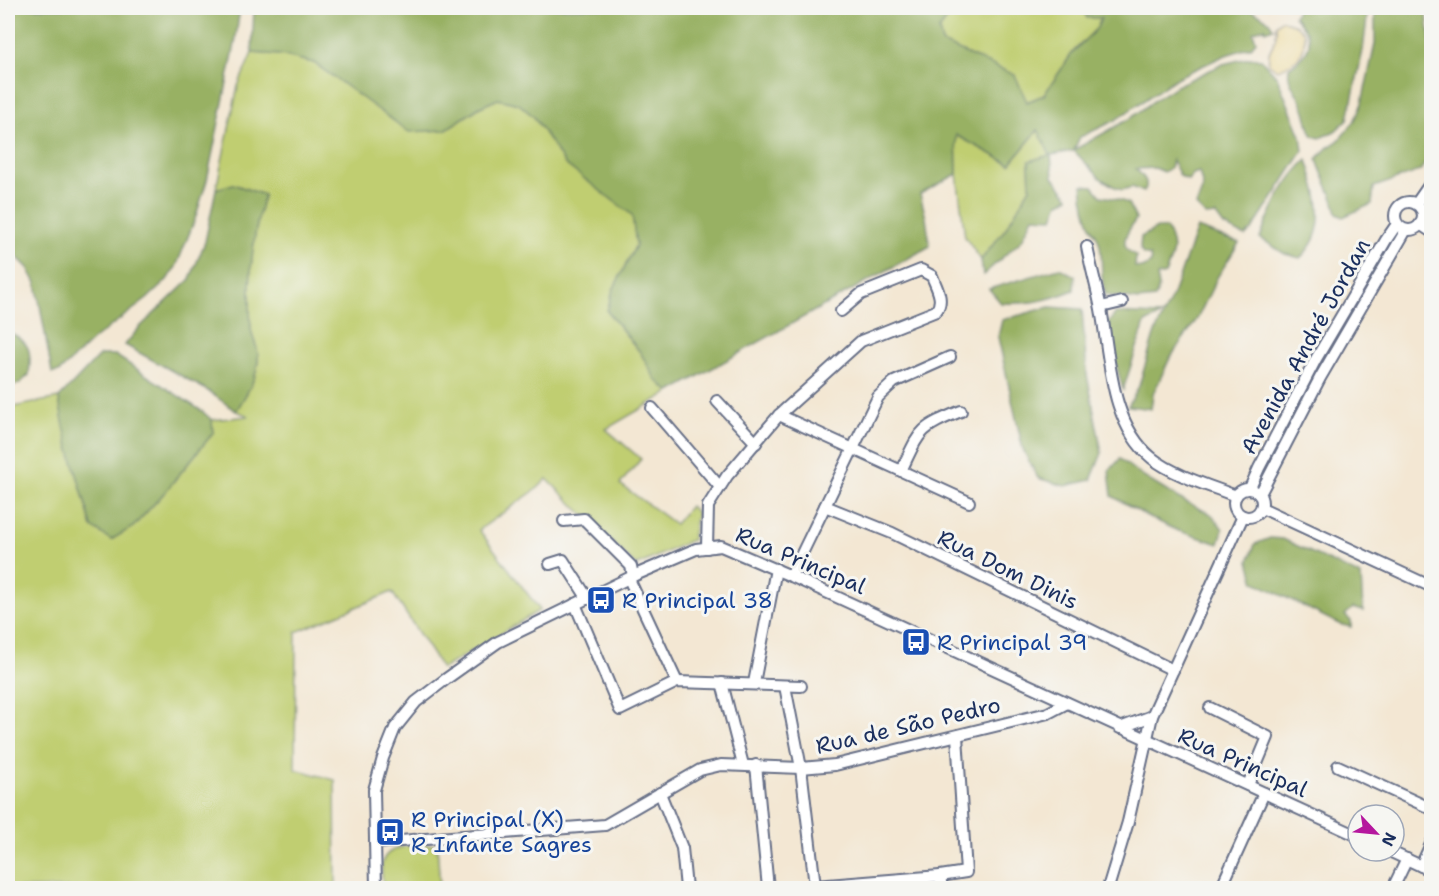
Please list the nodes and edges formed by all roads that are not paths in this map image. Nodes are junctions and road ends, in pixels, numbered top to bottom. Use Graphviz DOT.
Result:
graph roads {
  1 [pos="1431,181"];
  2 [pos="1416,204"];
  3 [pos="1420,224"];
  4 [pos="1401,227"];
  5 [pos="1431,232"];
  6 [pos="1087,247"];
  7 [pos="1122,302"];
  8 [pos="1101,307"];
  9 [pos="841,311"];
  10 [pos="950,357"];
  11 [pos="717,401"];
  12 [pos="652,408"];
  13 [pos="961,411"];
  14 [pos="779,415"];
  15 [pos="756,443"];
  16 [pos="853,448"];
  17 [pos="902,471"];
  18 [pos="720,487"];
  19 [pos="1255,491"];
  20 [pos="1236,496"];
  21 [pos="969,502"];
  22 [pos="825,506"];
  23 [pos="1262,508"];
  24 [pos="1243,516"];
  25 [pos="564,521"];
  26 [pos="707,548"];
  27 [pos="550,564"];
  28 [pos="776,569"];
  29 [pos="791,576"];
  30 [pos="631,578"];
  31 [pos="1431,587"];
  32 [pos="588,598"];
  33 [pos="575,604"];
  34 [pos="1173,670"];
  35 [pos="677,682"];
  36 [pos="722,683"];
  37 [pos="754,683"];
  38 [pos="785,686"];
  39 [pos="801,686"];
  40 [pos="1067,703"];
  41 [pos="1210,708"];
  42 [pos="1152,716"];
  43 [pos="1120,728"];
  44 [pos="957,736"];
  45 [pos="1145,740"];
  46 [pos="743,765"];
  47 [pos="756,765"];
  48 [pos="1338,766"];
  49 [pos="801,768"];
  50 [pos="1248,785"];
  51 [pos="660,793"];
  52 [pos="1264,793"];
  53 [pos="1431,809"];
  54 [pos="1346,831"];
  55 [pos="1431,842"];
  56 [pos="375,843"];
  57 [pos="1407,859"];
  58 [pos="1421,866"];
  59 [pos="1431,871"];
  60 [pos="940,876"];
  61 [pos="376,888"];
  62 [pos="686,888"];
  63 [pos="768,888"];
  64 [pos="942,888"];
  65 [pos="1108,888"];
  66 [pos="1221,888"];
  67 [pos="1394,888"];
  1 -- 2 [label="street"];
  2 -- 3 [label="street"];
  2 -- 4 [label="street"];
  3 -- 4 [label="street"];
  3 -- 5 [label="street"];
  4 -- 19 [label="street, Avenida André Jordan"];
  6 -- 8 [label="street"];
  7 -- 8 [label="street"];
  8 -- 20 [label="street"];
  9 -- 14 [label="street"];
  10 -- 16 [label="street"];
  11 -- 15 [label="street"];
  12 -- 18 [label="street"];
  13 -- 17 [label="street"];
  14 -- 15 [label="street"];
  14 -- 16 [label="street"];
  15 -- 18 [label="street"];
  16 -- 17 [label="street"];
  16 -- 22 [label="street"];
  17 -- 21 [label="street"];
  18 -- 26 [label="street"];
  19 -- 20 [label="street"];
  19 -- 23 [label="street"];
  20 -- 24 [label="street"];
  22 -- 29 [label="street"];
  22 -- 34 [label="street, Rua Dom Dinis"];
  23 -- 24 [label="street"];
  23 -- 31 [label="street"];
  24 -- 34 [label="street"];
  25 -- 30 [label="street"];
  26 -- 28 [label="street, Rua Principal"];
  26 -- 30 [label="street, Rua Principal"];
  27 -- 32 [label="street"];
  28 -- 29 [label="street, Rua Principal"];
  28 -- 37 [label="street"];
  29 -- 40 [label="street, Rua Principal"];
  30 -- 32 [label="street, Rua Principal"];
  30 -- 35 [label="street"];
  32 -- 33 [label="street, Rua Principal"];
  33 -- 35 [label="street"];
  33 -- 56 [label="street, Rua Principal"];
  34 -- 42 [label="street"];
  35 -- 36 [label="street"];
  36 -- 37 [label="street"];
  36 -- 46 [label="street"];
  37 -- 38 [label="street"];
  38 -- 39 [label="street"];
  38 -- 49 [label="street"];
  40 -- 43 [label="street, Rua Principal"];
  40 -- 44 [label="street, Rua de São Pedro"];
  41 -- 50 [label="street"];
  42 -- 43 [label="street"];
  42 -- 45 [label="street"];
  43 -- 45 [label="street, Rua Principal"];
  44 -- 49 [label="street, Rua de São Pedro"];
  44 -- 60 [label="street"];
  45 -- 50 [label="street, Rua Principal"];
  45 -- 65 [label="street"];
  46 -- 47 [label="street, Rua de São Pedro"];
  46 -- 51 [label="street, Rua de São Pedro"];
  47 -- 49 [label="street, Rua de São Pedro"];
  47 -- 63 [label="street"];
  48 -- 53 [label="street"];
  49 -- 60 [label="street"];
  50 -- 52 [label="street, Rua Principal"];
  51 -- 56 [label="street, Rua de São Pedro"];
  51 -- 62 [label="street"];
  52 -- 54 [label="street, Rua Principal"];
  52 -- 66 [label="street"];
  55 -- 58 [label="street"];
  56 -- 61 [label="street, Rua Principal"];
  57 -- 58 [label="street"];
  57 -- 67 [label="street"];
  58 -- 59 [label="street"];
  60 -- 64 [label="street"];
}
